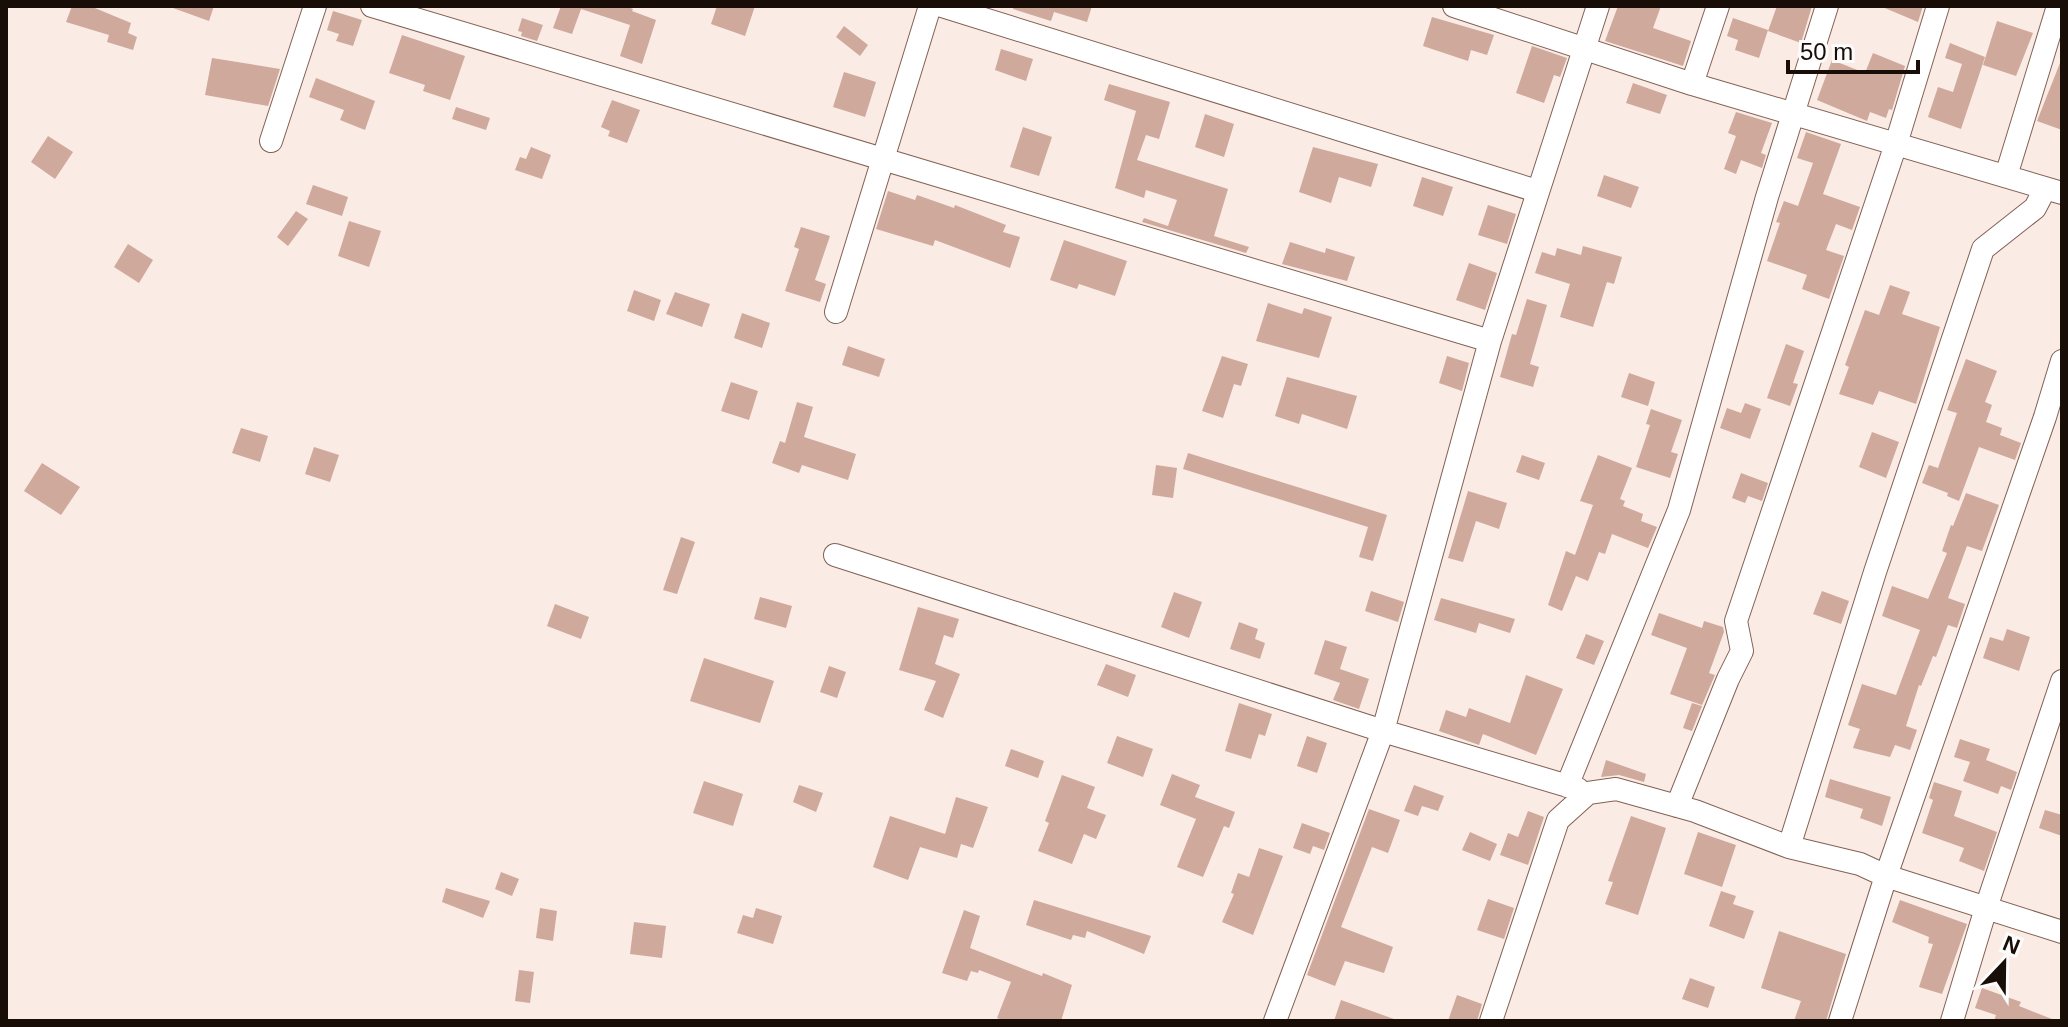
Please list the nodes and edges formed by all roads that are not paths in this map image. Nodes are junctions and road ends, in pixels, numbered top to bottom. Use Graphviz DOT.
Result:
graph roads {
  1 [pos="315,6"];
  2 [pos="372,6"];
  3 [pos="930,6"];
  4 [pos="942,6"];
  5 [pos="1454,6"];
  6 [pos="1598,6"];
  7 [pos="1718,6"];
  8 [pos="1827,6"];
  9 [pos="1938,6"];
  10 [pos="2058,6"];
  11 [pos="1483,10"];
  12 [pos="1585,48"];
  13 [pos="1692,84"];
  14 [pos="1794,115"];
  15 [pos="271,141"];
  16 [pos="1896,144"];
  17 [pos="883,161"];
  18 [pos="2006,176"];
  19 [pos="1537,191"];
  20 [pos="2053,191"];
  21 [pos="836,312"];
  22 [pos="1490,341"];
  23 [pos="2062,361"];
  24 [pos="835,555"];
  25 [pos="2062,681"];
  26 [pos="1383,731"];
  27 [pos="1567,786"];
  28 [pos="1588,793"];
  29 [pos="1677,806"];
  30 [pos="1789,847"];
  31 [pos="1886,876"];
  32 [pos="1986,908"];
  33 [pos="2062,932"];
  34 [pos="1275,1021"];
  35 [pos="1491,1021"];
  36 [pos="1840,1021"];
  37 [pos="1952,1021"];
  1 -- 15 [label="street"];
  2 -- 17 [label="street"];
  3 -- 17 [label="street"];
  4 -- 19 [label="street"];
  5 -- 11 [label="street"];
  6 -- 12 [label="street"];
  7 -- 13 [label="street"];
  8 -- 14 [label="street"];
  9 -- 16 [label="street"];
  10 -- 18 [label="street"];
  11 -- 12 [label="street"];
  12 -- 13 [label="street"];
  12 -- 19 [label="street"];
  13 -- 14 [label="street"];
  14 -- 16 [label="street"];
  14 -- 27 [label="street"];
  16 -- 18 [label="street"];
  16 -- 29 [label="street"];
  17 -- 21 [label="street"];
  17 -- 22 [label="street"];
  18 -- 20 [label="street"];
  19 -- 22 [label="street"];
  20 -- 30 [label="street"];
  22 -- 26 [label="street"];
  23 -- 31 [label="street"];
  24 -- 26 [label="street"];
  25 -- 32 [label="street"];
  26 -- 27 [label="street"];
  26 -- 34 [label="street"];
  27 -- 28 [label="street"];
  28 -- 29 [label="street"];
  28 -- 35 [label="street"];
  29 -- 30 [label="street"];
  30 -- 31 [label="street"];
  31 -- 32 [label="street"];
  31 -- 36 [label="street"];
  32 -- 33 [label="street"];
  32 -- 37 [label="street"];
}
